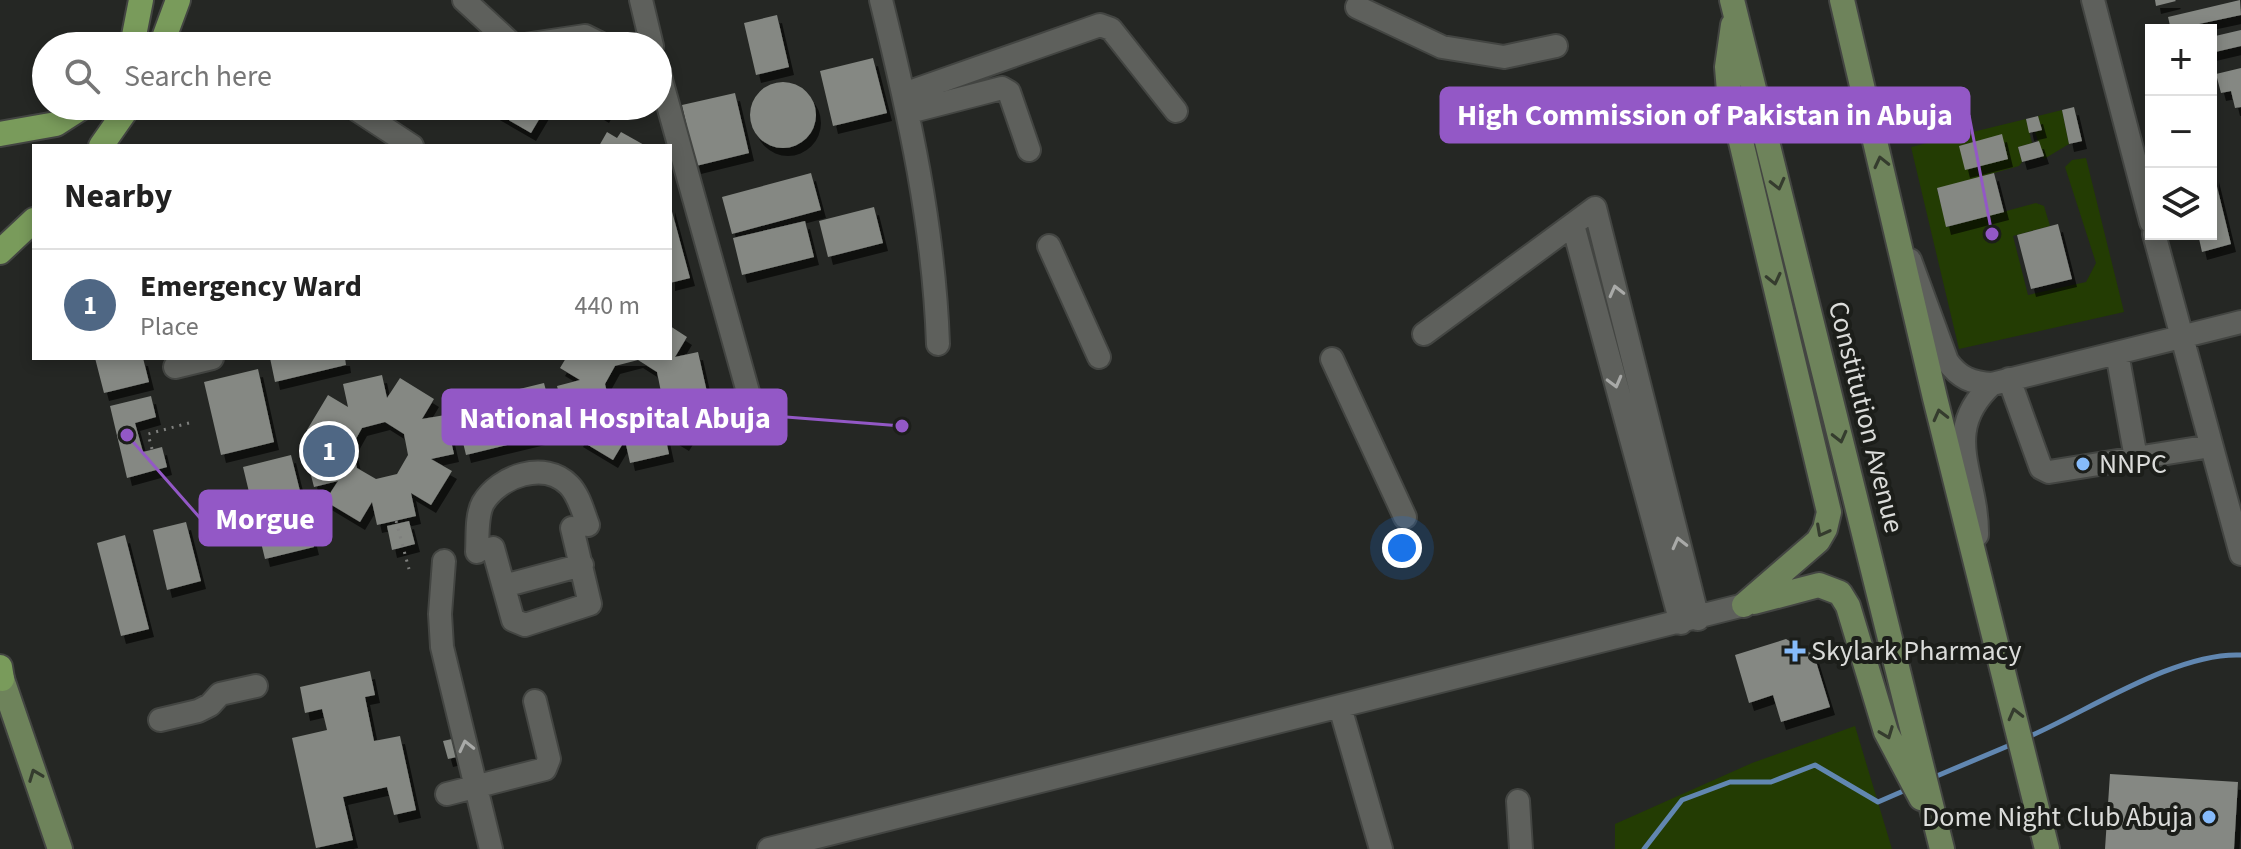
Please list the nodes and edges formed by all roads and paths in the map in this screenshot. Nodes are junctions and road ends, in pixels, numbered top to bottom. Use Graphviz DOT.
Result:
graph roads {
  1 [pos="141,0"];
  2 [pos="178,0"];
  3 [pos="464,0"];
  4 [pos="641,0"];
  5 [pos="881,0"];
  6 [pos="1842,0"];
  7 [pos="2093,0"];
  8 [pos="1733,6"];
  9 [pos="1357,7"];
  10 [pos="135,32"];
  11 [pos="166,32"];
  12 [pos="500,32"];
  13 [pos="649,32"];
  14 [pos="1556,46"];
  15 [pos="907,103"];
  16 [pos="1176,111"];
  17 [pos="62,120"];
  18 [pos="119,120"];
  19 [pos="372,120"];
  20 [pos="672,120"];
  21 [pos="0,134"];
  22 [pos="102,144"];
  23 [pos="409,144"];
  24 [pos="1029,150"];
  25 [pos="2145,199"];
  26 [pos="32,222"];
  27 [pos="1573,225"];
  28 [pos="1898,231"];
  29 [pos="2156,240"];
  30 [pos="1049,246"];
  31 [pos="0,252"];
  32 [pos="2241,322"];
  33 [pos="1424,334"];
  34 [pos="2181,337"];
  35 [pos="938,344"];
  36 [pos="2117,353"];
  37 [pos="1099,357"];
  38 [pos="1332,359"];
  39 [pos="204,360"];
  40 [pos="175,367"];
  41 [pos="2001,382"];
  42 [pos="748,392"];
  43 [pos="189,423"];
  44 [pos="2211,446"];
  45 [pos="152,449"];
  46 [pos="2136,458"];
  47 [pos="1405,517"];
  48 [pos="396,521"];
  49 [pos="2241,554"];
  50 [pos="1977,559"];
  51 [pos="444,561"];
  52 [pos="582,565"];
  53 [pos="409,569"];
  54 [pos="504,586"];
  55 [pos="1744,605"];
  56 [pos="1689,621"];
  57 [pos="1,672"];
  58 [pos="256,686"];
  59 [pos="535,701"];
  60 [pos="1340,707"];
  61 [pos="160,720"];
  62 [pos="476,785"];
  63 [pos="447,794"];
  64 [pos="1518,801"];
  65 [pos="825,842"];
  66 [pos="1940,843"];
  67 [pos="60,849"];
  68 [pos="491,849"];
  69 [pos="769,849"];
  70 [pos="1381,849"];
  71 [pos="1521,849"];
  72 [pos="2047,849"];
  1 -- 10 [label="highway"];
  2 -- 11 [label="highway"];
  3 -- 12 [label="street"];
  4 -- 13 [label="street"];
  5 -- 15 [label="street"];
  28 -- 6 [label="main road, one-way"];
  7 -- 25 [label="street"];
  8 -- 55 [label="main road, one-way"];
  8 -- 66 [label="main road, Constitution Avenue, one-way"];
  9 -- 14 [label="street"];
  15 -- 16 [label="street"];
  15 -- 24 [label="street"];
  15 -- 35 [label="street"];
  17 -- 21 [label="highway"];
  18 -- 22 [label="highway"];
  19 -- 23 [label="street"];
  20 -- 42 [label="street"];
  26 -- 31 [label="highway"];
  27 -- 33 [label="street"];
  27 -- 56 [label="street, one-way"];
  56 -- 27 [label="street, one-way"];
  28 -- 41 [label="street"];
  50 -- 28 [label="main road, one-way"];
  29 -- 34 [label="street"];
  30 -- 37 [label="street"];
  32 -- 34 [label="street"];
  34 -- 36 [label="street"];
  34 -- 44 [label="street"];
  36 -- 41 [label="street"];
  36 -- 46 [label="street"];
  38 -- 47 [label="street"];
  39 -- 40 [label="street"];
  41 -- 46 [label="street"];
  41 -- 50 [label="street"];
  43 -- 45 [label="path"];
  44 -- 46 [label="street"];
  44 -- 49 [label="street"];
  48 -- 53 [label="path"];
  72 -- 50 [label="main road, one-way"];
  62 -- 51 [label="street, one-way"];
  52 -- 54 [label="street"];
  52 -- 54 [label="street"];
  52 -- 54 [label="street"];
  55 -- 56 [label="street"];
  55 -- 66 [label="main road, one-way"];
  56 -- 60 [label="street"];
  67 -- 57 [label="main road, one-way"];
  58 -- 61 [label="street"];
  59 -- 62 [label="street"];
  60 -- 65 [label="street"];
  60 -- 70 [label="street"];
  62 -- 63 [label="street"];
  62 -- 68 [label="street"];
  64 -- 71 [label="street"];
  65 -- 69 [label="street"];
}
